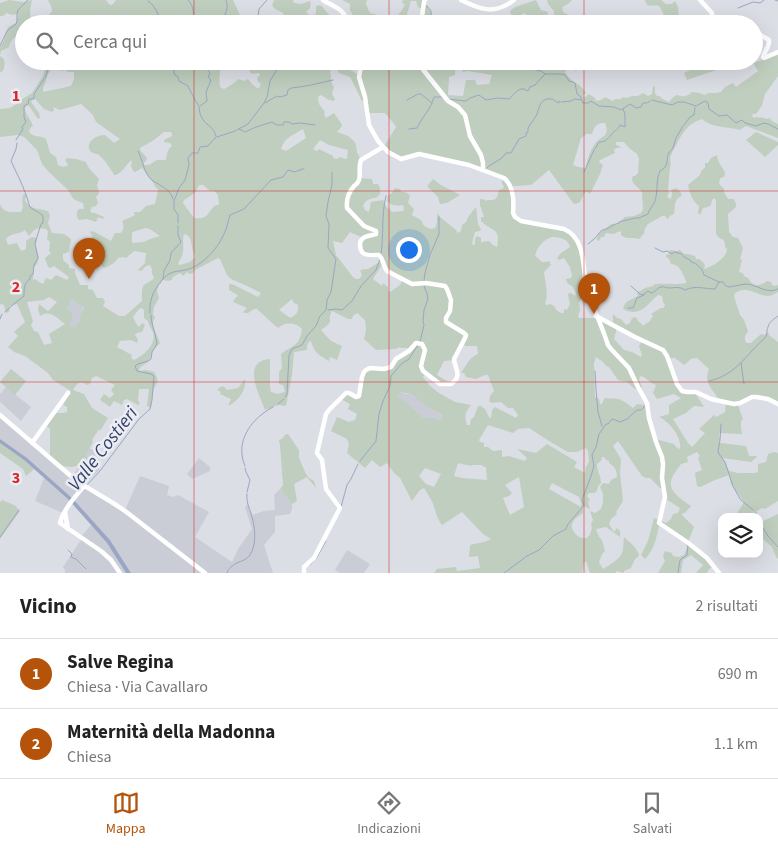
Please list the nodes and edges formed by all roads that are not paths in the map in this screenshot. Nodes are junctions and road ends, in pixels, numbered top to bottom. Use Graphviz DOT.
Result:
graph roads {
  1 [pos="323,0"];
  2 [pos="425,0"];
  3 [pos="461,0"];
  4 [pos="514,0"];
  5 [pos="700,0"];
  6 [pos="345,15"];
  7 [pos="422,15"];
  8 [pos="712,15"];
  9 [pos="763,36"];
  10 [pos="778,52"];
  11 [pos="763,55"];
  12 [pos="763,57"];
  13 [pos="360,70"];
  14 [pos="424,70"];
  15 [pos="384,147"];
  16 [pos="483,170"];
  17 [pos="596,316"];
  18 [pos="68,393"];
  19 [pos="778,404"];
  20 [pos="0,415"];
  21 [pos="32,443"];
  22 [pos="84,486"];
  23 [pos="120,573"];
  24 [pos="205,573"];
  25 [pos="304,573"];
  26 [pos="719,573"];
  1 -- 6 [label="street"];
  2 -- 7 [label="street"];
  3 -- 4 [label="street"];
  5 -- 8 [label="street"];
  9 -- 11 [label="street"];
  10 -- 12 [label="street"];
  13 -- 15 [label="street"];
  14 -- 16 [label="street"];
  15 -- 16 [label="street"];
  15 -- 25 [label="street"];
  16 -- 17 [label="street"];
  17 -- 19 [label="street"];
  17 -- 26 [label="street"];
  18 -- 21 [label="street"];
  20 -- 21 [label="street"];
  21 -- 22 [label="street"];
  22 -- 23 [label="street"];
  22 -- 24 [label="street"];
}
